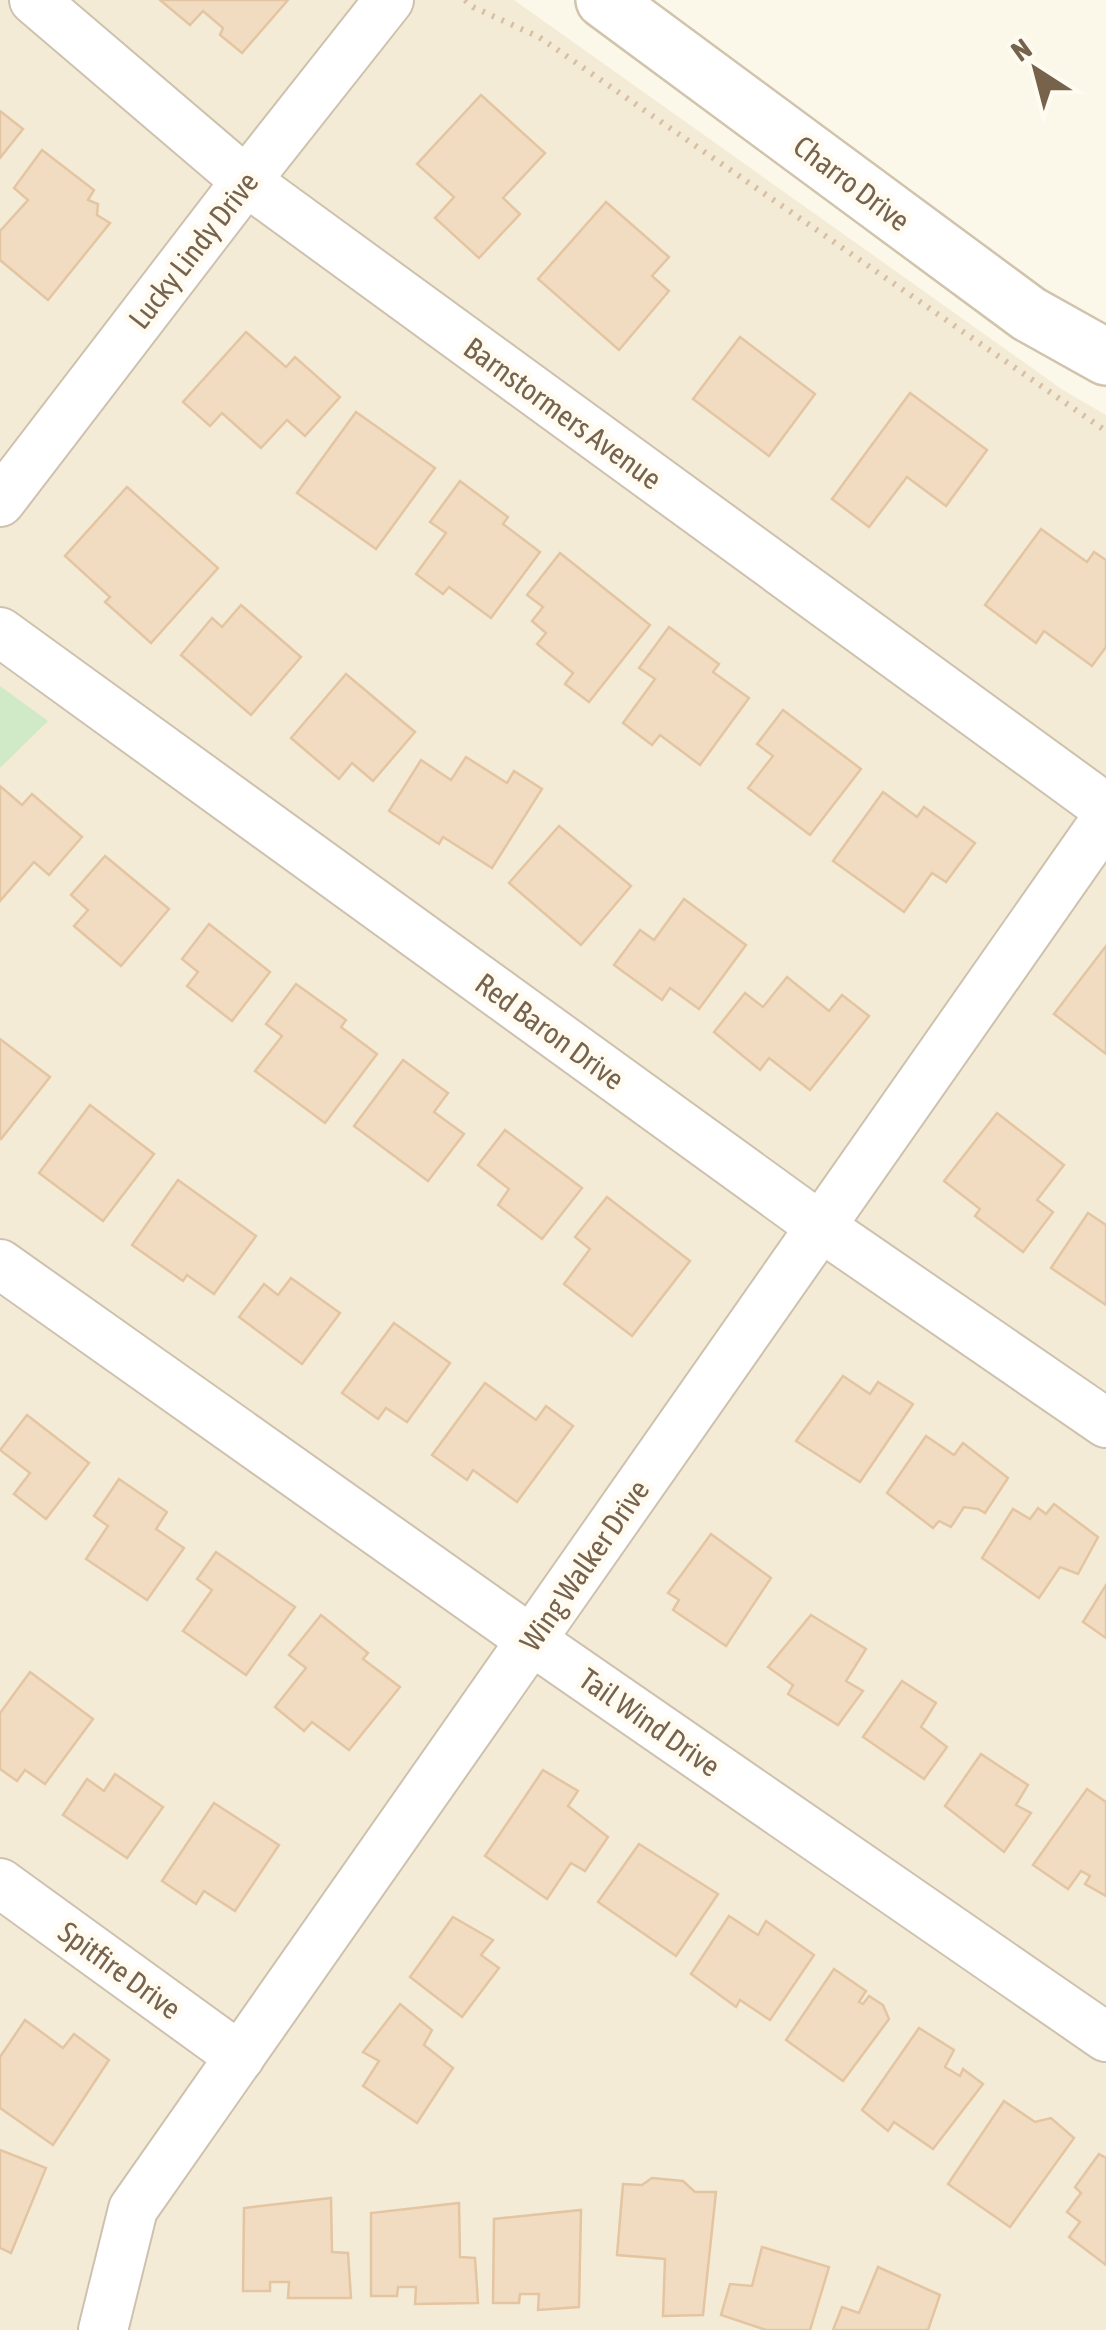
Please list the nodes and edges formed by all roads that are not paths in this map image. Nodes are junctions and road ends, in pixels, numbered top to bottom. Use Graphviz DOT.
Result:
graph roads {
  1 [pos="34,0"];
  2 [pos="389,0"];
  3 [pos="604,0"];
  4 [pos="246,181"];
  5 [pos="1106,357"];
  6 [pos="0,502"];
  7 [pos="0,632"];
  8 [pos="1106,808"];
  9 [pos="1106,819"];
  10 [pos="821,1227"];
  11 [pos="0,1264"];
  12 [pos="1106,1423"];
  13 [pos="532,1640"];
  14 [pos="0,1883"];
  15 [pos="1106,2038"];
  16 [pos="240,2057"];
  17 [pos="103,2330"];
  1 -- 4 [label="street, Barnstormers Avenue"];
  2 -- 4 [label="street, Lucky Lindy Drive"];
  3 -- 5 [label="street, Charro Drive"];
  4 -- 6 [label="street, Lucky Lindy Drive"];
  4 -- 8 [label="street, Barnstormers Avenue"];
  7 -- 10 [label="street, Red Baron Drive"];
  9 -- 10 [label="street, Wing Walker Drive"];
  10 -- 12 [label="street, Red Baron Drive"];
  10 -- 13 [label="street, Wing Walker Drive"];
  11 -- 13 [label="street, Tail Wind Drive"];
  13 -- 15 [label="street, Tail Wind Drive"];
  13 -- 16 [label="street, Wing Walker Drive"];
  14 -- 16 [label="street, Spitfire Drive"];
  16 -- 17 [label="street, Wing Walker Drive"];
}
